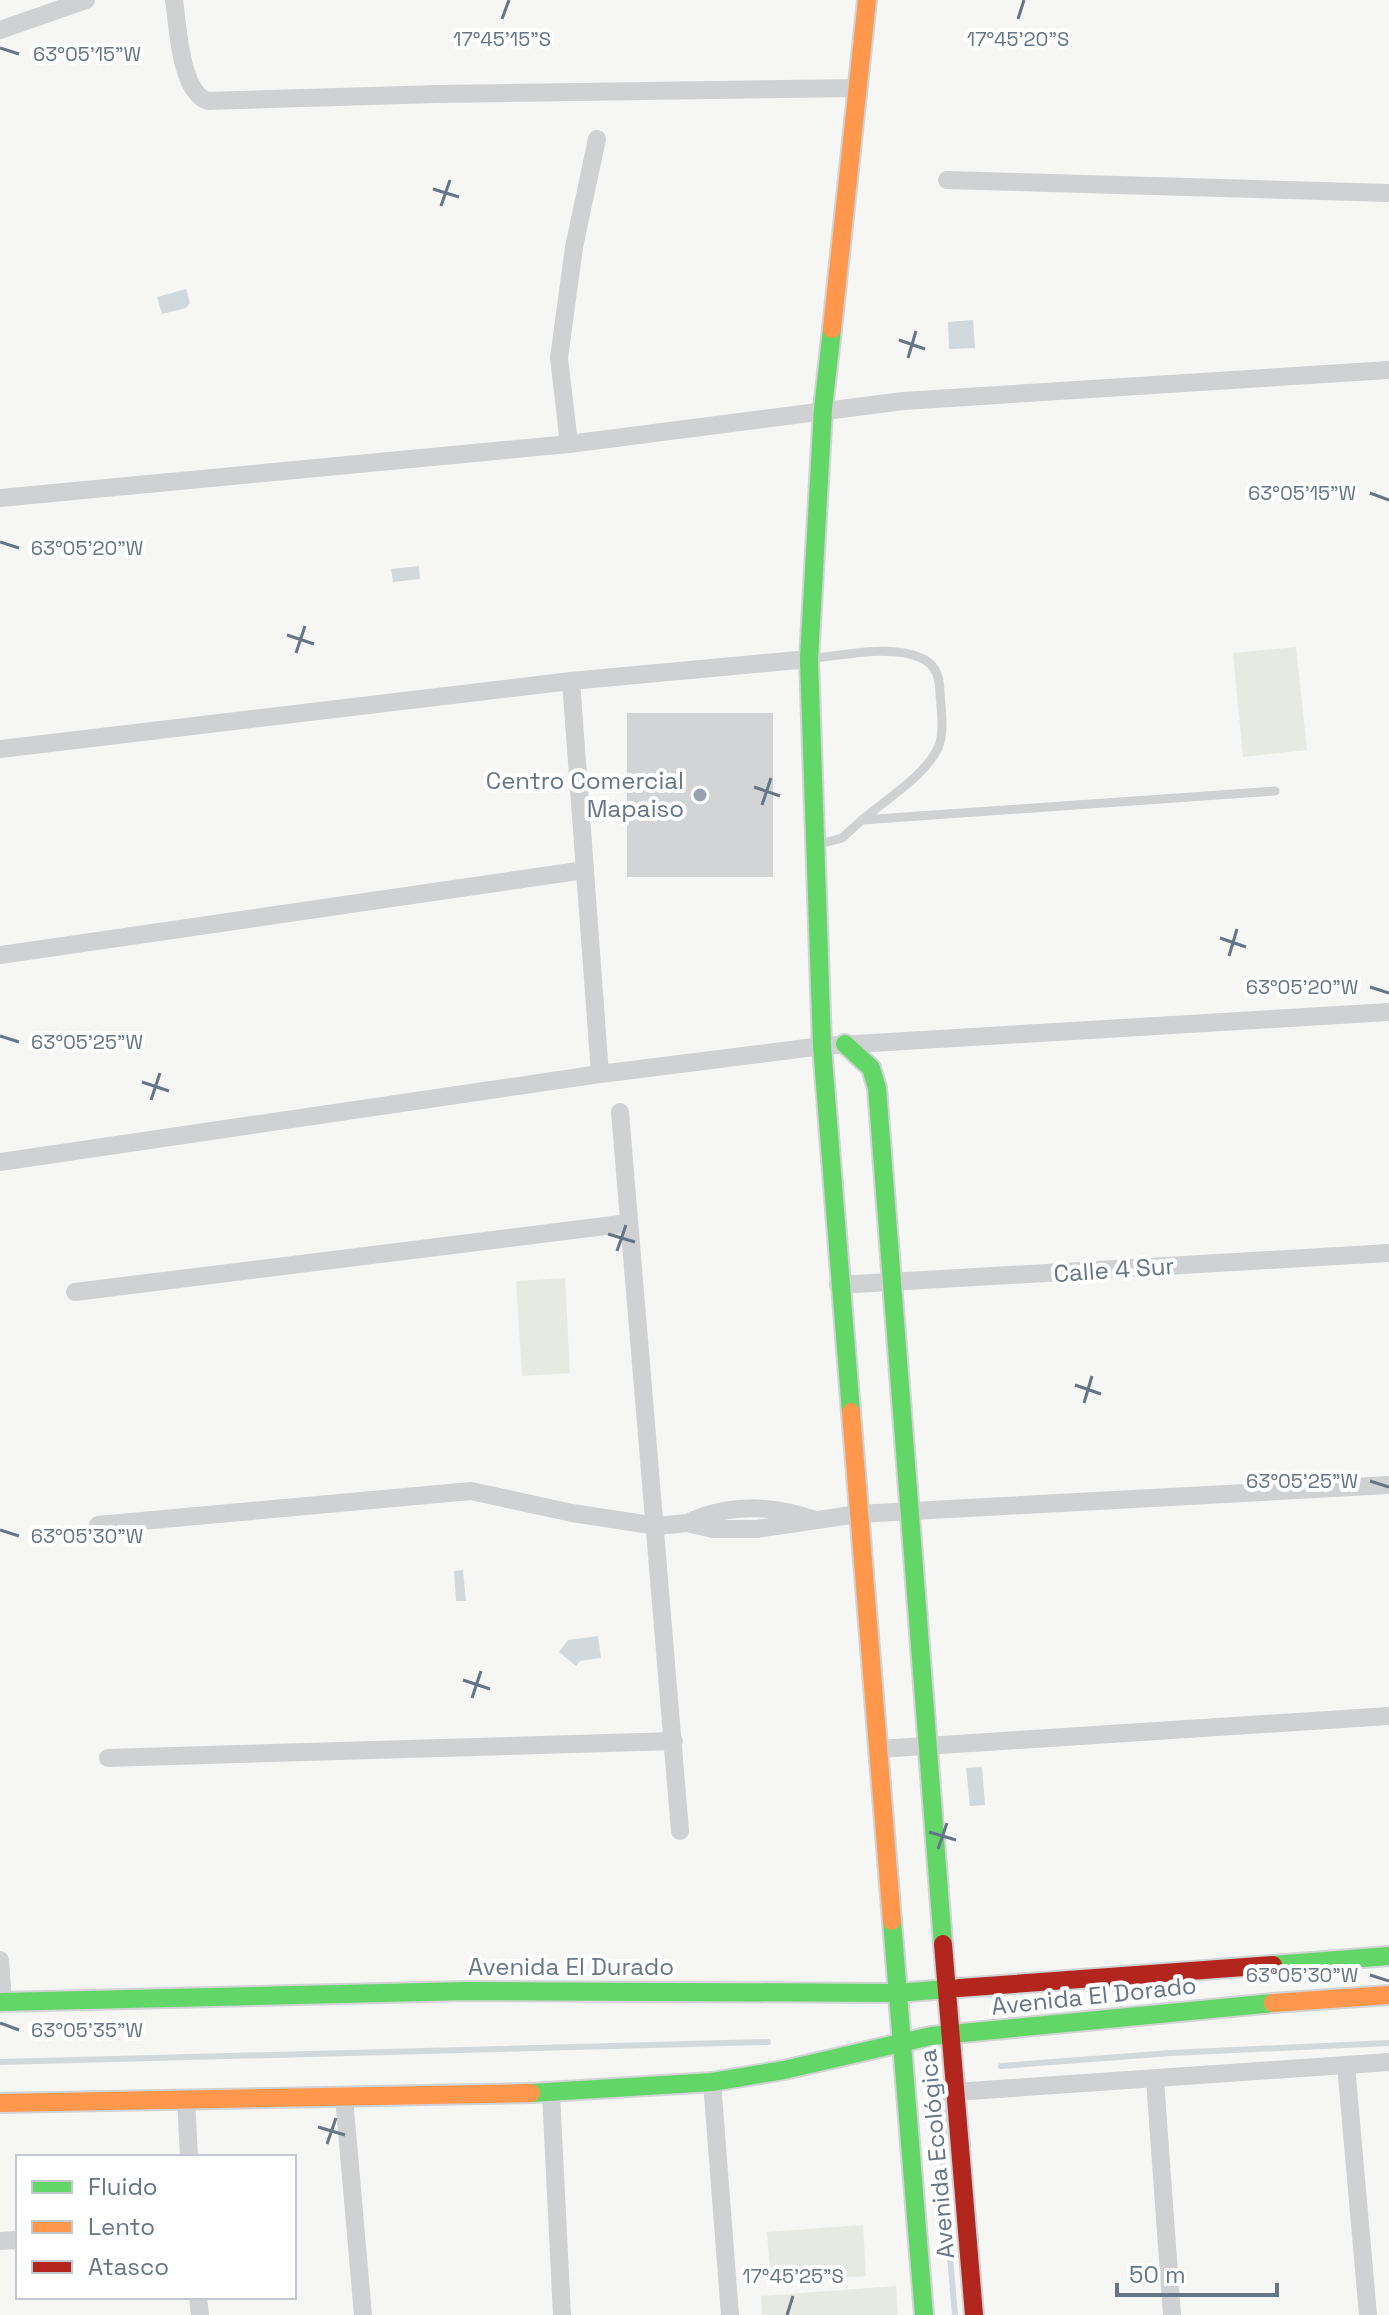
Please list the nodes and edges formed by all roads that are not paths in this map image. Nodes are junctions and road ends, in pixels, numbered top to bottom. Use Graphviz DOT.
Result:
graph roads {
  1 [pos="86,0"];
  2 [pos="174,0"];
  3 [pos="867,0"];
  4 [pos="0,30"];
  5 [pos="858,88"];
  6 [pos="597,139"];
  7 [pos="947,180"];
  8 [pos="1389,193"];
  9 [pos="1389,370"];
  10 [pos="823,409"];
  11 [pos="569,444"];
  12 [pos="0,498"];
  13 [pos="809,659"];
  14 [pos="571,681"];
  15 [pos="0,749"];
  16 [pos="1275,791"];
  17 [pos="862,820"];
  18 [pos="816,845"];
  19 [pos="585,870"];
  20 [pos="0,955"];
  21 [pos="1389,1012"];
  22 [pos="845,1044"];
  23 [pos="822,1046"];
  24 [pos="600,1074"];
  25 [pos="620,1112"];
  26 [pos="0,1162"];
  27 [pos="629,1223"];
  28 [pos="1389,1253"];
  29 [pos="891,1283"];
  30 [pos="838,1285"];
  31 [pos="75,1292"];
  32 [pos="1389,1485"];
  33 [pos="907,1513"];
  34 [pos="858,1514"];
  35 [pos="98,1525"];
  36 [pos="657,1526"];
  37 [pos="1389,1716"];
  38 [pos="674,1741"];
  39 [pos="929,1746"];
  40 [pos="879,1749"];
  41 [pos="108,1758"];
  42 [pos="680,1831"];
  43 [pos="1389,1956"];
  44 [pos="0,1960"];
  45 [pos="1140,1974"];
  46 [pos="949,1990"];
  47 [pos="897,1993"];
  48 [pos="1389,1995"];
  49 [pos="2,2002"];
  50 [pos="951,2034"];
  51 [pos="900,2042"];
  52 [pos="1389,2062"];
  53 [pos="1346,2065"];
  54 [pos="1155,2080"];
  55 [pos="712,2082"];
  56 [pos="955,2092"];
  57 [pos="551,2093"];
  58 [pos="344,2097"];
  59 [pos="186,2099"];
  60 [pos="0,2103"];
  61 [pos="189,2155"];
  62 [pos="363,2315"];
  63 [pos="562,2315"];
  64 [pos="730,2315"];
  65 [pos="924,2315"];
  66 [pos="974,2315"];
  67 [pos="1172,2315"];
  68 [pos="1368,2315"];
  1 -- 4 [label="street"];
  2 -- 5 [label="street"];
  3 -- 5 [label="street, Avenida Ecológica"];
  5 -- 10 [label="street, Avenida Ecológica"];
  6 -- 11 [label="street"];
  7 -- 8 [label="street"];
  9 -- 10 [label="street"];
  10 -- 11 [label="street"];
  10 -- 13 [label="street, Avenida Ecológica"];
  11 -- 12 [label="street"];
  13 -- 14 [label="street"];
  13 -- 17 [label="lane"];
  13 -- 18 [label="street, Avenida Ecológica"];
  14 -- 15 [label="street"];
  14 -- 19 [label="street"];
  16 -- 17 [label="lane"];
  17 -- 18 [label="lane"];
  18 -- 23 [label="street, Avenida Ecológica"];
  19 -- 20 [label="street"];
  19 -- 24 [label="street"];
  21 -- 22 [label="street"];
  22 -- 23 [label="street"];
  22 -- 29 [label="street, Avenida Ecológica"];
  23 -- 24 [label="street"];
  23 -- 30 [label="street, Avenida Ecológica"];
  24 -- 26 [label="street"];
  25 -- 27 [label="street"];
  27 -- 31 [label="street"];
  27 -- 36 [label="street"];
  28 -- 29 [label="street, Calle 4 Sur"];
  29 -- 30 [label="street, Calle 4 Sur"];
  29 -- 33 [label="street, Avenida Ecológica"];
  30 -- 34 [label="street, Avenida Ecológica"];
  32 -- 33 [label="street"];
  33 -- 34 [label="street"];
  33 -- 39 [label="street, Avenida Ecológica"];
  34 -- 36 [label="street"];
  34 -- 40 [label="street, Avenida Ecológica"];
  35 -- 36 [label="street"];
  36 -- 38 [label="street"];
  37 -- 39 [label="street"];
  38 -- 41 [label="street"];
  38 -- 42 [label="street"];
  39 -- 40 [label="street"];
  39 -- 46 [label="street, Avenida Ecológica"];
  40 -- 47 [label="street, Avenida Ecológica"];
  43 -- 45 [label="street, Avenida El Dorado"];
  44 -- 49 [label="street"];
  45 -- 46 [label="street, Avenida El Durado"];
  46 -- 47 [label="street, Avenida El Durado"];
  46 -- 50 [label="street, Avenida Ecológica"];
  47 -- 49 [label="street, Avenida El Durado"];
  47 -- 51 [label="street, Avenida Ecológica"];
  48 -- 50 [label="street, Avenida El Dorado"];
  50 -- 51 [label="street, Avenida El Dorado"];
  50 -- 56 [label="street, Avenida Ecológica"];
  51 -- 55 [label="street"];
  51 -- 65 [label="street, Avenida Ecológica"];
  52 -- 53 [label="street"];
  53 -- 54 [label="street"];
  53 -- 68 [label="street"];
  54 -- 56 [label="street"];
  54 -- 67 [label="street"];
  55 -- 57 [label="street"];
  55 -- 64 [label="street"];
  56 -- 66 [label="street, Avenida Ecológica"];
  57 -- 58 [label="street"];
  57 -- 63 [label="street"];
  58 -- 59 [label="street"];
  58 -- 62 [label="street"];
  59 -- 60 [label="street"];
  59 -- 61 [label="street"];
}
